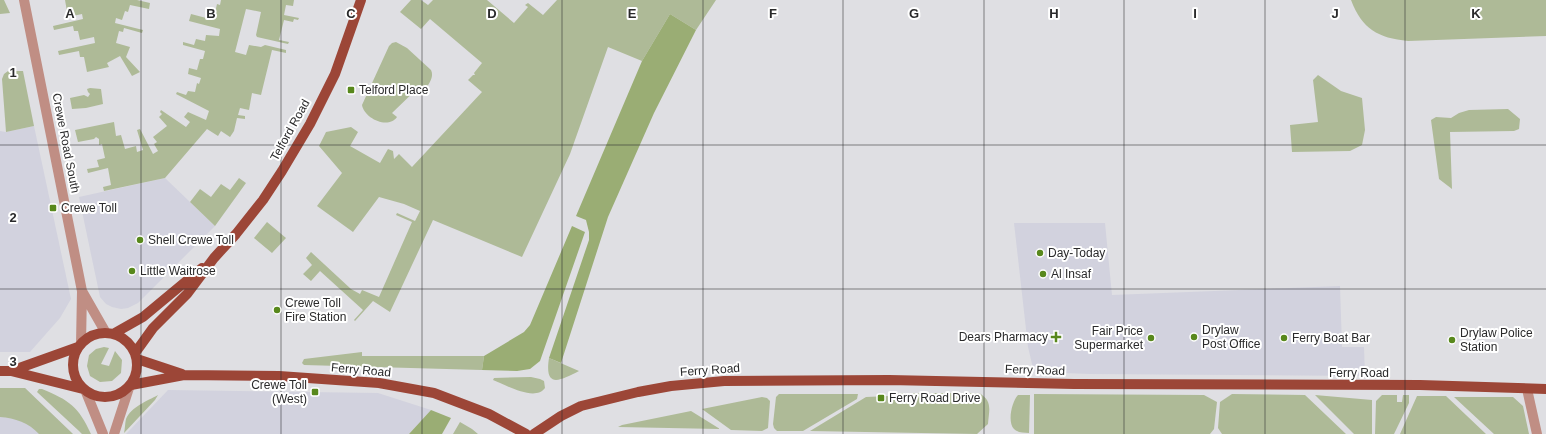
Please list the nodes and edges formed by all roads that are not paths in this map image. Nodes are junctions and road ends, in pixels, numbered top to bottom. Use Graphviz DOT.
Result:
graph roads {
  1 [pos="24,0"];
  2 [pos="361,0"];
  3 [pos="214,258"];
  4 [pos="82,291"];
  5 [pos="109,333"];
  6 [pos="80,345"];
  7 [pos="136,356"];
  8 [pos="0,370"];
  9 [pos="10,371"];
  10 [pos="184,375"];
  11 [pos="130,386"];
  12 [pos="1527,389"];
  13 [pos="1546,389"];
  14 [pos="85,391"];
  15 [pos="103,434"];
  16 [pos="114,434"];
  17 [pos="526,434"];
  18 [pos="534,434"];
  19 [pos="1537,434"];
  1 -- 4 [label="street, Crewe Road South"];
  2 -- 3 [label="main road, Telford Road"];
  3 -- 5 [label="main road, Telford Road"];
  3 -- 7 [label="main road, Telford Road"];
  4 -- 5 [label="street, Crewe Road South"];
  4 -- 6 [label="street, Crewe Road South"];
  5 -- 6 [label="main road"];
  5 -- 7 [label="main road"];
  6 -- 9 [label="main road"];
  6 -- 14 [label="main road"];
  7 -- 10 [label="main road, Ferry Road"];
  7 -- 11 [label="main road"];
  8 -- 9 [label="main road"];
  9 -- 14 [label="main road"];
  10 -- 11 [label="main road, Ferry Road"];
  10 -- 17 [label="main road, Ferry Road"];
  11 -- 14 [label="main road"];
  11 -- 16 [label="street"];
  12 -- 13 [label="main road, Ferry Road"];
  12 -- 18 [label="main road, Ferry Road"];
  12 -- 19 [label="street"];
  14 -- 15 [label="street"];
}
